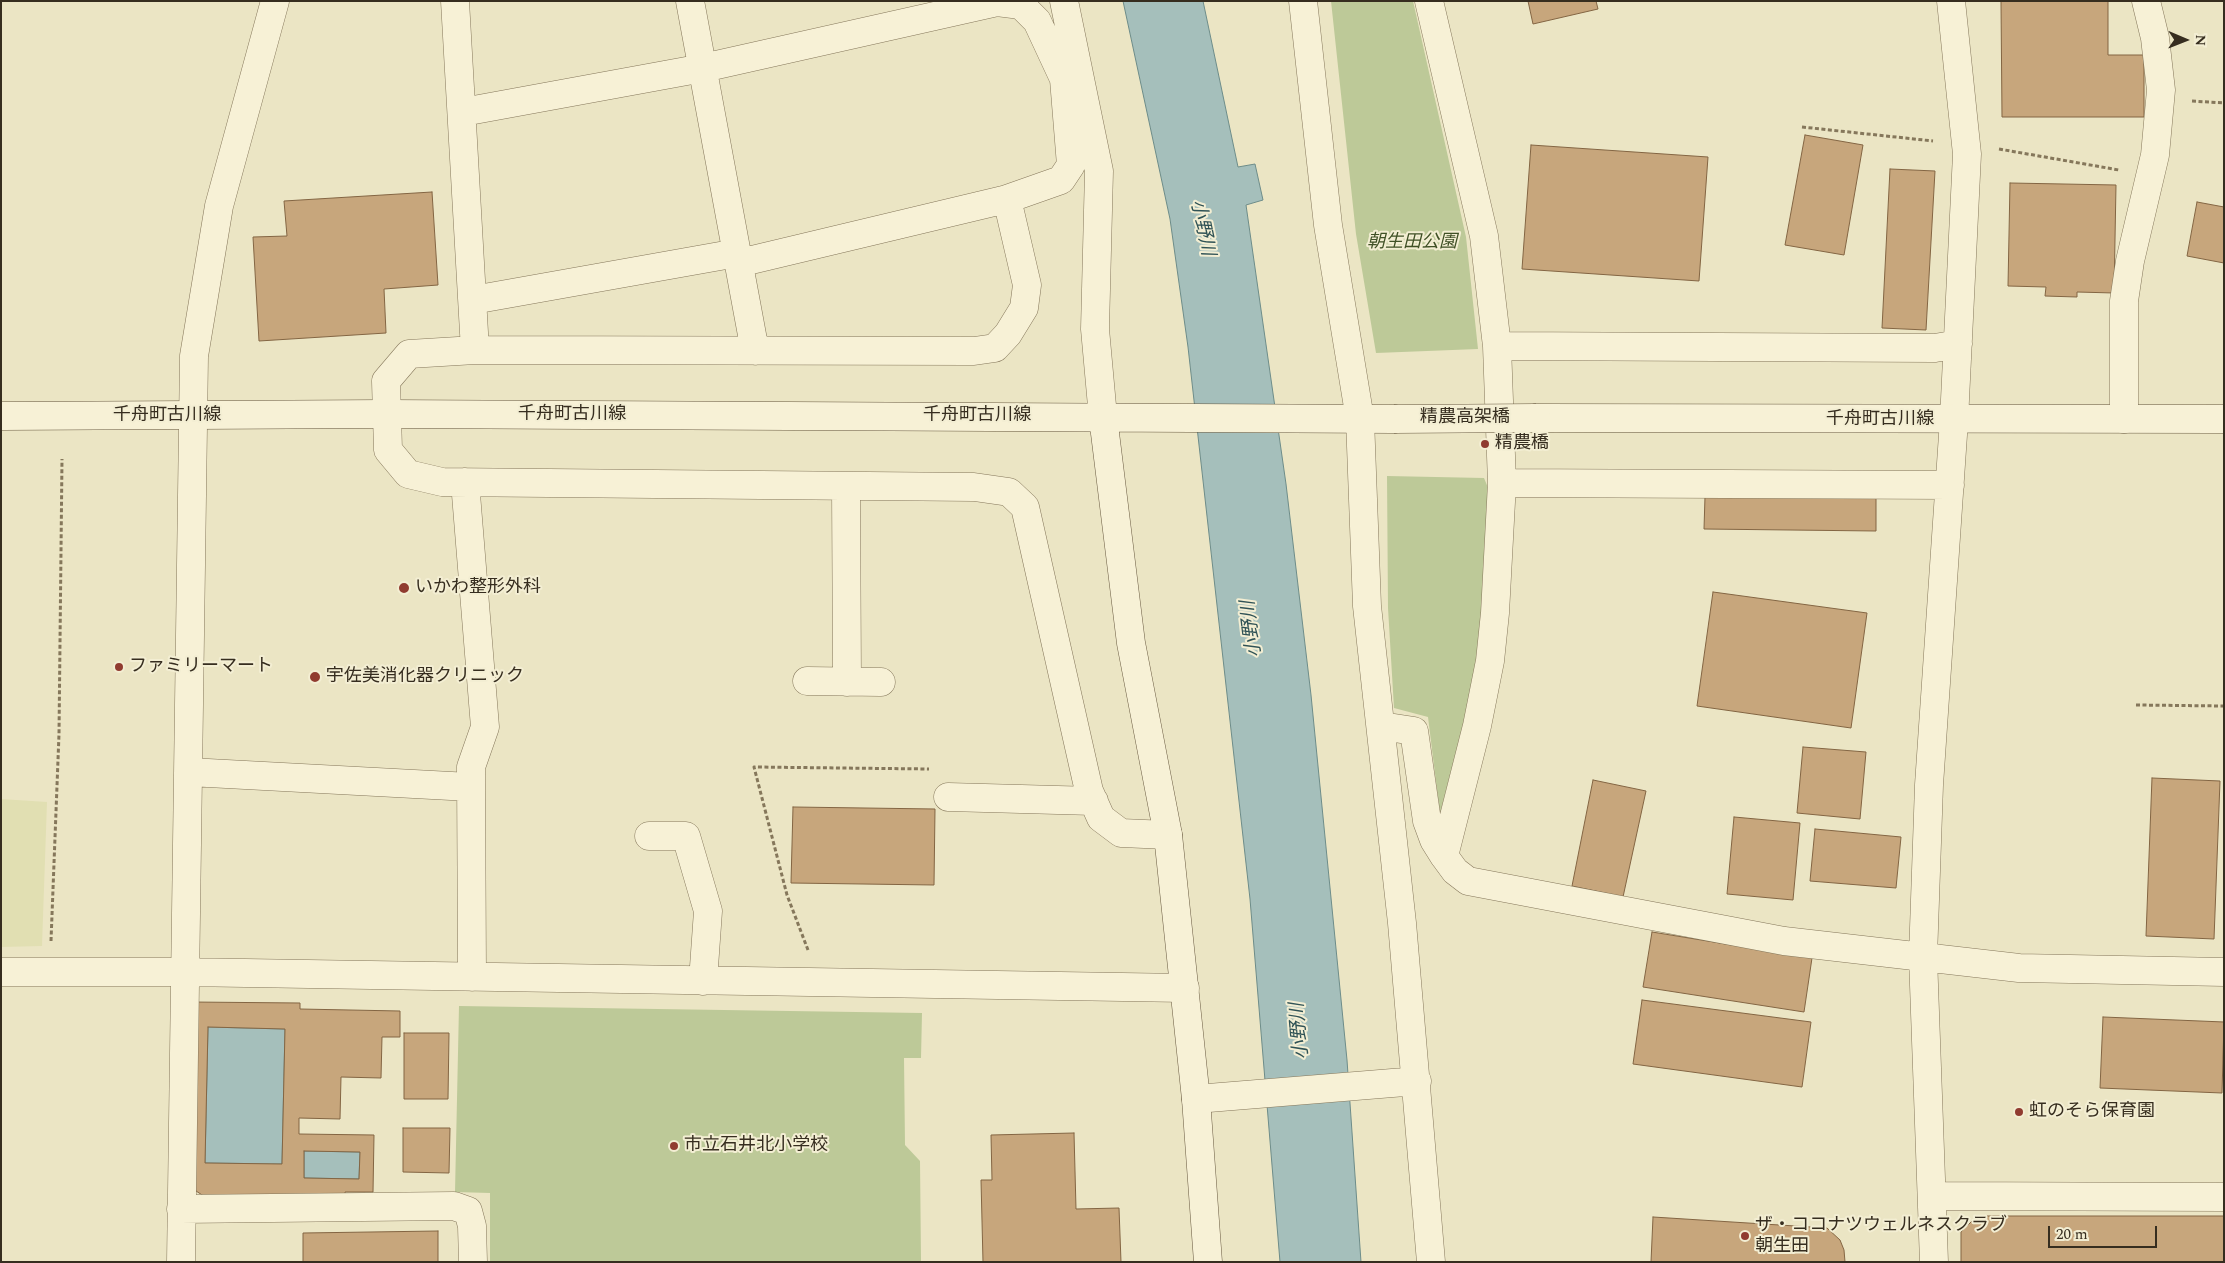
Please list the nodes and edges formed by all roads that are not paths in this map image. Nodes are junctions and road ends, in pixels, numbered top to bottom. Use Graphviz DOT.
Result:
graph roads {
  1 [pos="275,1"];
  2 [pos="455,1"];
  3 [pos="690,1"];
  4 [pos="1064,1"];
  5 [pos="1302,1"];
  6 [pos="1429,1"];
  7 [pos="1951,1"];
  8 [pos="2146,1"];
  9 [pos="702,68"];
  10 [pos="1071,77"];
  11 [pos="463,112"];
  12 [pos="1007,199"];
  13 [pos="738,258"];
  14 [pos="473,300"];
  15 [pos="1958,344"];
  16 [pos="1497,346"];
  17 [pos="475,350"];
  18 [pos="755,351"];
  19 [pos="386,414"];
  20 [pos="1,416"];
  21 [pos="192,416"];
  22 [pos="1103,417"];
  23 [pos="1536,418"];
  24 [pos="1360,419"];
  25 [pos="2124,419"];
  26 [pos="2224,419"];
  27 [pos="1954,420"];
  28 [pos="465,482"];
  29 [pos="1502,484"];
  30 [pos="1950,485"];
  31 [pos="846,486"];
  32 [pos="807,681"];
  33 [pos="847,682"];
  34 [pos="881,682"];
  35 [pos="1380,726"];
  36 [pos="189,772"];
  37 [pos="470,787"];
  38 [pos="948,798"];
  39 [pos="1094,801"];
  40 [pos="1168,835"];
  41 [pos="649,836"];
  42 [pos="1444,856"];
  43 [pos="1923,957"];
  44 [pos="1,972"];
  45 [pos="183,972"];
  46 [pos="2224,972"];
  47 [pos="472,977"];
  48 [pos="704,981"];
  49 [pos="1185,988"];
  50 [pos="1407,1082"];
  51 [pos="1196,1099"];
  52 [pos="1932,1196"];
  53 [pos="2224,1197"];
  54 [pos="181,1209"];
  55 [pos="181,1262"];
  56 [pos="473,1262"];
  57 [pos="1208,1262"];
  58 [pos="1431,1262"];
  59 [pos="1934,1262"];
  1 -- 21 [label="street"];
  2 -- 11 [label="street"];
  3 -- 9 [label="street"];
  4 -- 10 [label="street"];
  5 -- 24 [label="street"];
  6 -- 16 [label="street"];
  7 -- 15 [label="street"];
  8 -- 25 [label="street"];
  9 -- 10 [label="street"];
  9 -- 11 [label="street"];
  9 -- 13 [label="street"];
  10 -- 12 [label="street"];
  10 -- 22 [label="street"];
  11 -- 14 [label="street"];
  12 -- 13 [label="street"];
  12 -- 18 [label="street"];
  13 -- 14 [label="street"];
  13 -- 18 [label="street"];
  14 -- 17 [label="street"];
  15 -- 16 [label="street"];
  15 -- 27 [label="street"];
  16 -- 29 [label="street"];
  17 -- 18 [label="street"];
  17 -- 19 [label="street"];
  19 -- 21 [label="street, 千舟町古川線"];
  19 -- 22 [label="street, 千舟町古川線"];
  19 -- 28 [label="street"];
  20 -- 21 [label="street, 千舟町古川線"];
  21 -- 36 [label="street"];
  22 -- 24 [label="street, 千舟町古川線"];
  22 -- 40 [label="street"];
  23 -- 24 [label="street, 精農高架橋, bridge"];
  23 -- 27 [label="street, 千舟町古川線"];
  24 -- 35 [label="street"];
  25 -- 26 [label="street, 千舟町古川線"];
  25 -- 27 [label="street, 千舟町古川線"];
  27 -- 30 [label="street"];
  28 -- 31 [label="street"];
  28 -- 37 [label="street"];
  29 -- 30 [label="street"];
  29 -- 42 [label="street"];
  30 -- 43 [label="street"];
  31 -- 33 [label="street"];
  31 -- 39 [label="street"];
  32 -- 33 [label="street"];
  33 -- 34 [label="street"];
  35 -- 42 [label="street"];
  35 -- 50 [label="street"];
  36 -- 37 [label="street"];
  36 -- 45 [label="street"];
  37 -- 47 [label="street"];
  38 -- 39 [label="street"];
  39 -- 40 [label="street"];
  40 -- 49 [label="street"];
  41 -- 48 [label="street"];
  42 -- 43 [label="street"];
  43 -- 46 [label="street"];
  43 -- 52 [label="street"];
  44 -- 45 [label="street"];
  45 -- 47 [label="street"];
  45 -- 54 [label="street"];
  47 -- 48 [label="street"];
  48 -- 49 [label="street"];
  49 -- 51 [label="street"];
  50 -- 51 [label="street"];
  50 -- 58 [label="street"];
  51 -- 57 [label="street"];
  52 -- 53 [label="street"];
  52 -- 59 [label="street"];
  54 -- 55 [label="street"];
  54 -- 56 [label="street"];
}
